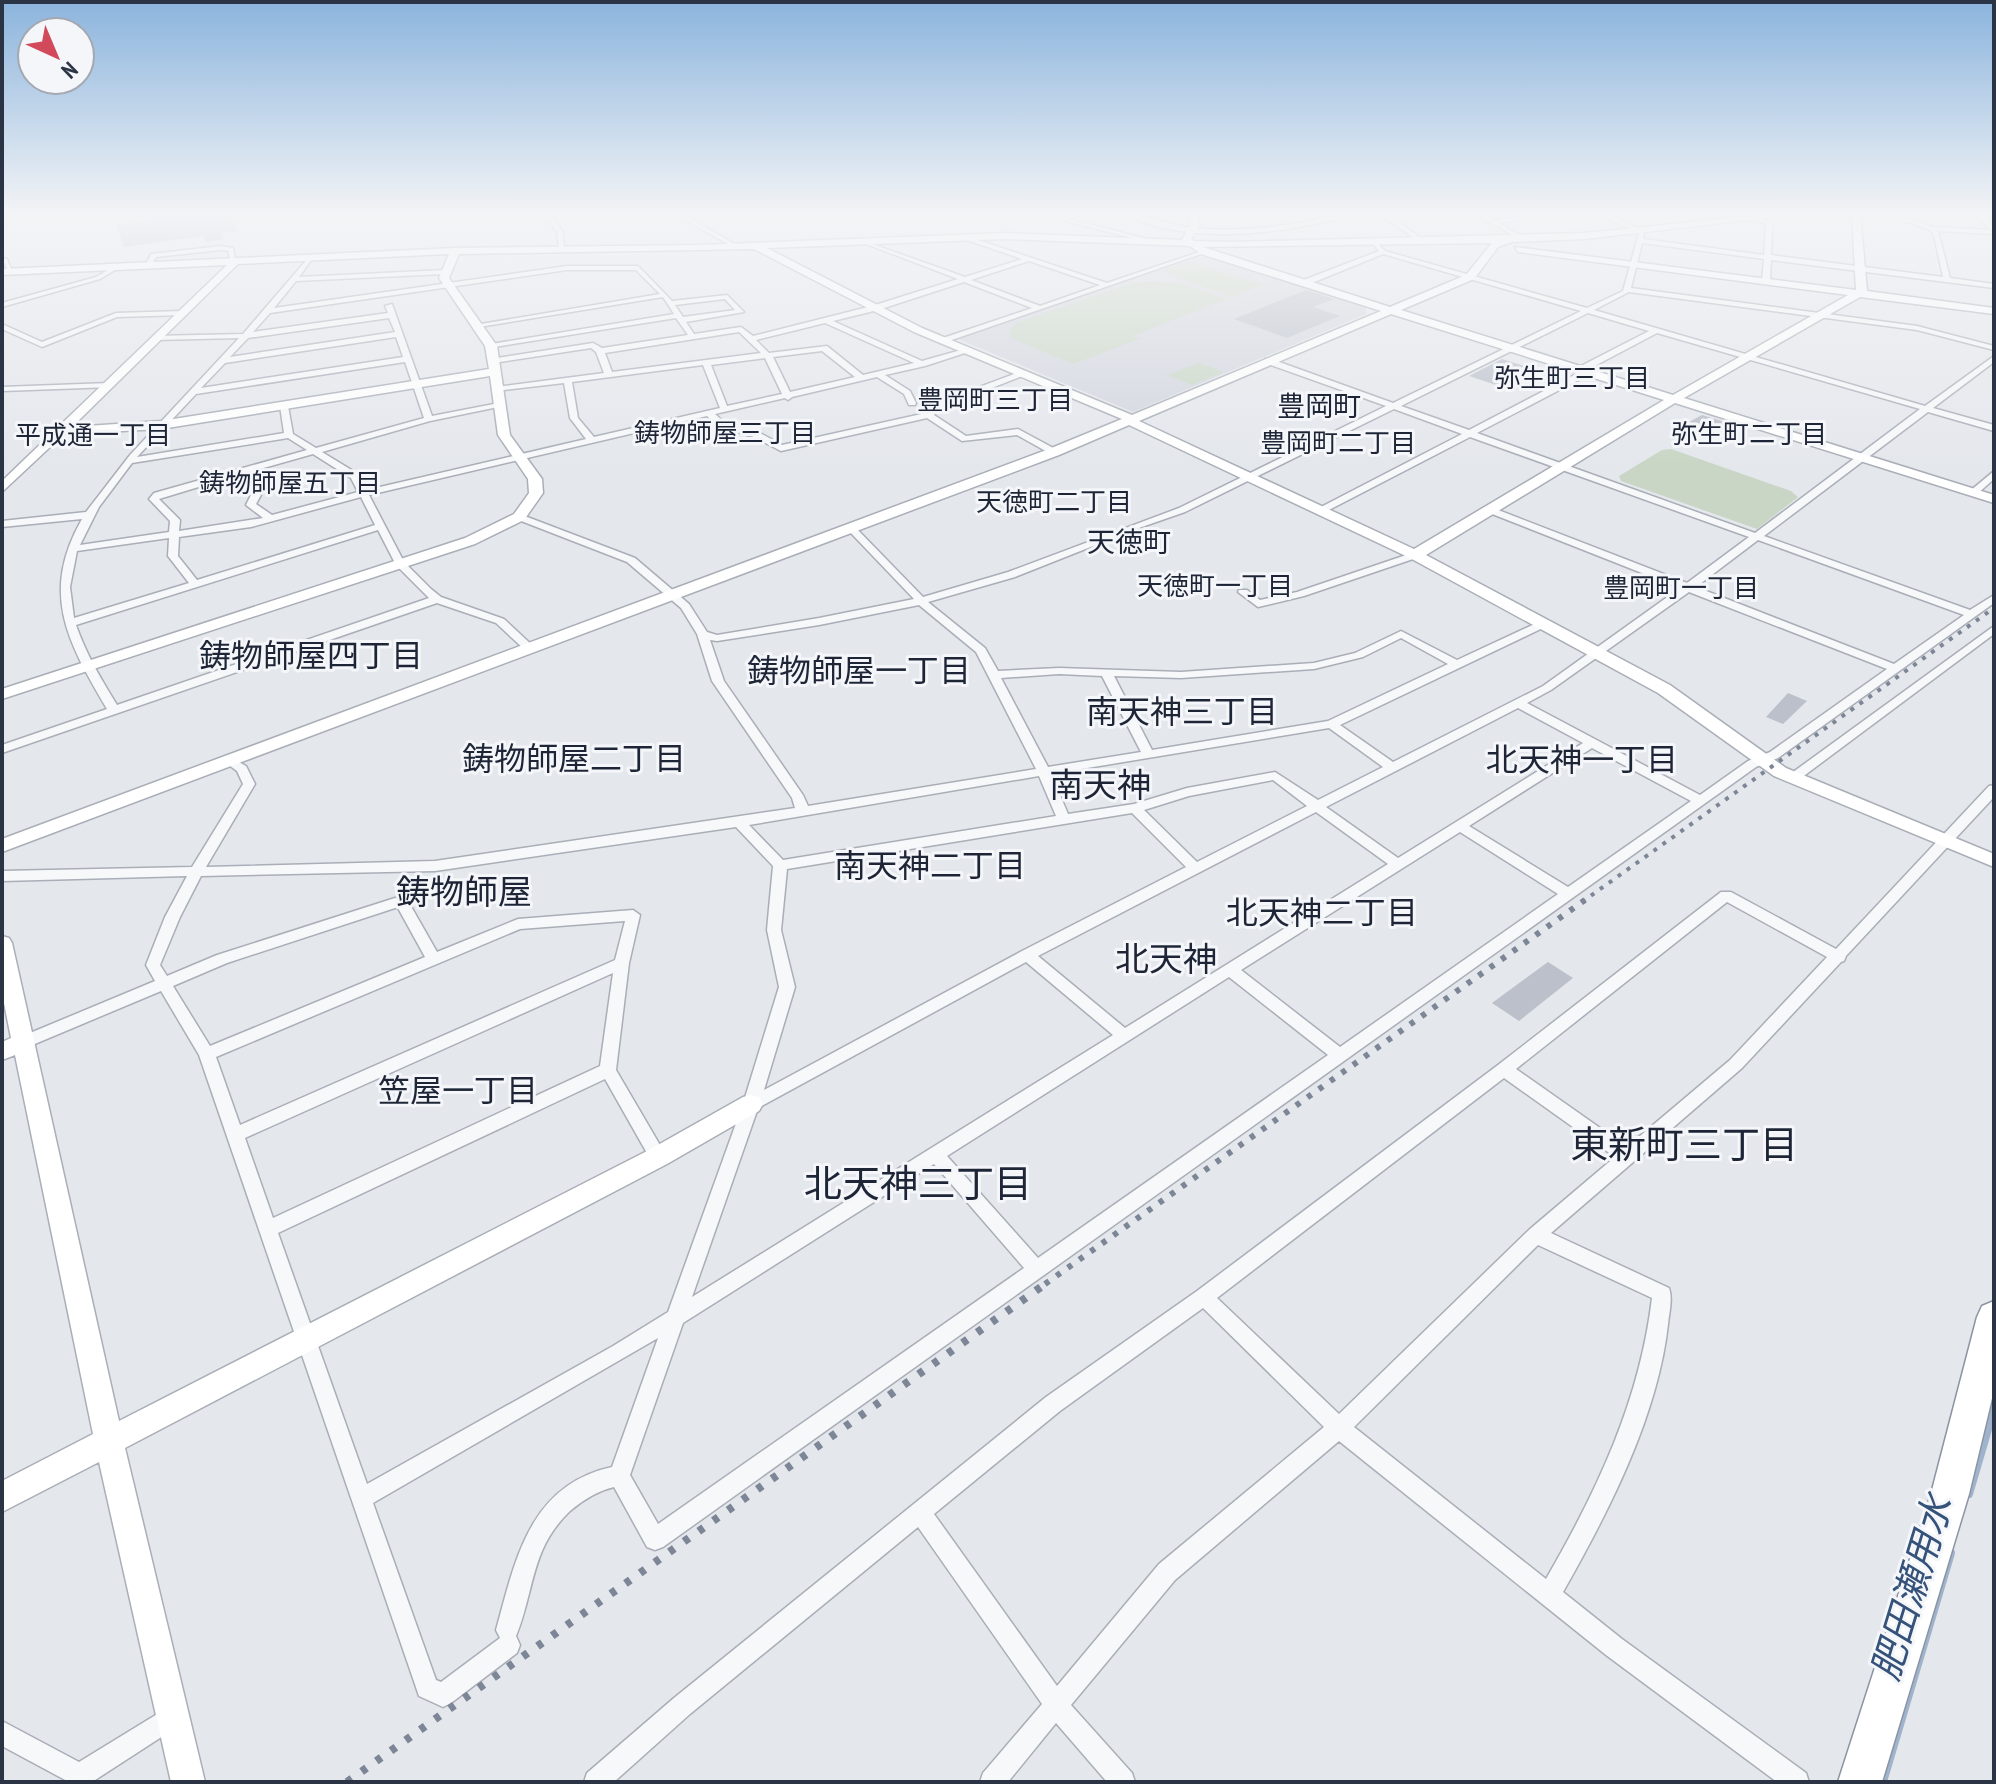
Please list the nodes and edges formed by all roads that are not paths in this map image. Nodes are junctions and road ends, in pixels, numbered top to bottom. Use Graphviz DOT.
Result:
graph roads {
  1 [pos="30,297"];
  2 [pos="198,297"];
  3 [pos="278,297"];
  4 [pos="362,297"];
  5 [pos="386,297"];
  6 [pos="457,297"];
  7 [pos="720,297"];
  8 [pos="727,297"];
  9 [pos="854,297"];
  10 [pos="910,297"];
  11 [pos="1011,297"];
  12 [pos="1070,297"];
  13 [pos="1349,297"];
  14 [pos="1420,297"];
  15 [pos="1538,297"];
  16 [pos="1615,297"];
  17 [pos="1685,297"];
  18 [pos="1850,297"];
  19 [pos="1890,297"];
  20 [pos="668,299"];
  21 [pos="2,305"];
  22 [pos="875,308"];
  23 [pos="1039,308"];
  24 [pos="1389,310"];
  25 [pos="266,311"];
  26 [pos="1994,311"];
  27 [pos="1588,312"];
  28 [pos="182,313"];
  29 [pos="1818,314"];
  30 [pos="392,315"];
  31 [pos="680,317"];
  32 [pos="827,321"];
  33 [pos="479,325"];
  34 [pos="2,326"];
  35 [pos="1655,331"];
  36 [pos="399,334"];
  37 [pos="243,336"];
  38 [pos="692,336"];
  39 [pos="156,338"];
  40 [pos="751,339"];
  41 [pos="943,341"];
  42 [pos="491,346"];
  43 [pos="1994,348"];
  44 [pos="1511,349"];
  45 [pos="965,350"];
  46 [pos="600,351"];
  47 [pos="769,357"];
  48 [pos="1746,357"];
  49 [pos="1994,358"];
  50 [pos="407,359"];
  51 [pos="221,361"];
  52 [pos="1268,361"];
  53 [pos="922,364"];
  54 [pos="707,365"];
  55 [pos="493,366"];
  56 [pos="1583,371"];
  57 [pos="1022,373"];
  58 [pos="879,375"];
  59 [pos="609,376"];
  60 [pos="862,379"];
  61 [pos="568,380"];
  62 [pos="109,385"];
  63 [pos="416,385"];
  64 [pos="2,389"];
  65 [pos="17,389"];
  66 [pos="496,389"];
  67 [pos="193,392"];
  68 [pos="788,397"];
  69 [pos="1674,399"];
  70 [pos="2,402"];
  71 [pos="912,403"];
  72 [pos="284,406"];
  73 [pos="499,406"];
  74 [pos="1394,406"];
  75 [pos="1927,408"];
  76 [pos="725,411"];
  77 [pos="710,414"];
  78 [pos="929,415"];
  79 [pos="429,419"];
  80 [pos="1130,420"];
  81 [pos="161,425"];
  82 [pos="1994,428"];
  83 [pos="60,431"];
  84 [pos="1469,433"];
  85 [pos="289,435"];
  86 [pos="592,441"];
  87 [pos="317,452"];
  88 [pos="1054,452"];
  89 [pos="519,458"];
  90 [pos="1860,458"];
  91 [pos="130,461"];
  92 [pos="1562,466"];
  93 [pos="240,471"];
  94 [pos="1994,474"];
  95 [pos="1249,476"];
  96 [pos="4,484"];
  97 [pos="365,493"];
  98 [pos="1973,493"];
  99 [pos="1994,499"];
  100 [pos="1322,510"];
  101 [pos="1490,510"];
  102 [pos="89,515"];
  103 [pos="519,517"];
  104 [pos="271,519"];
  105 [pos="2,524"];
  106 [pos="382,526"];
  107 [pos="851,528"];
  108 [pos="174,535"];
  109 [pos="1755,536"];
  110 [pos="72,549"];
  111 [pos="1415,555"];
  112 [pos="400,563"];
  113 [pos="195,584"];
  114 [pos="1689,587"];
  115 [pos="1243,592"];
  116 [pos="673,594"];
  117 [pos="1994,598"];
  118 [pos="437,599"];
  119 [pos="921,599"];
  120 [pos="1972,614"];
  121 [pos="71,623"];
  122 [pos="1543,624"];
  123 [pos="1994,629"];
  124 [pos="703,634"];
  125 [pos="529,648"];
  126 [pos="1598,653"];
  127 [pos="1458,665"];
  128 [pos="88,666"];
  129 [pos="1896,669"];
  130 [pos="1107,674"];
  131 [pos="994,675"];
  132 [pos="2,694"];
  133 [pos="1520,704"];
  134 [pos="114,710"];
  135 [pos="1331,724"];
  136 [pos="1593,742"];
  137 [pos="2,749"];
  138 [pos="1149,755"];
  139 [pos="228,760"];
  140 [pos="1763,761"];
  141 [pos="1393,768"];
  142 [pos="1044,772"];
  143 [pos="1793,778"];
  144 [pos="1994,789"];
  145 [pos="1701,801"];
  146 [pos="1135,808"];
  147 [pos="1316,808"];
  148 [pos="803,811"];
  149 [pos="1063,817"];
  150 [pos="739,822"];
  151 [pos="1460,826"];
  152 [pos="1944,841"];
  153 [pos="2,846"];
  154 [pos="1994,861"];
  155 [pos="1397,864"];
  156 [pos="780,865"];
  157 [pos="1196,869"];
  158 [pos="195,873"];
  159 [pos="2,876"];
  160 [pos="1569,894"];
  161 [pos="2,943"];
  162 [pos="1027,955"];
  163 [pos="1839,957"];
  164 [pos="434,959"];
  165 [pos="622,963"];
  166 [pos="1230,970"];
  167 [pos="163,984"];
  168 [pos="1124,1036"];
  169 [pos="13,1047"];
  170 [pos="207,1054"];
  171 [pos="1340,1055"];
  172 [pos="1504,1069"];
  173 [pos="608,1070"];
  174 [pos="751,1104"];
  175 [pos="235,1135"];
  176 [pos="937,1156"];
  177 [pos="658,1157"];
  178 [pos="1627,1157"];
  179 [pos="268,1229"];
  180 [pos="1536,1235"];
  181 [pos="1036,1269"];
  182 [pos="1204,1297"];
  183 [pos="676,1316"];
  184 [pos="1994,1317"];
  185 [pos="306,1339"];
  186 [pos="1339,1428"];
  187 [pos="109,1441"];
  188 [pos="619,1476"];
  189 [pos="2,1497"];
  190 [pos="360,1499"];
  191 [pos="921,1514"];
  192 [pos="1549,1595"];
  193 [pos="1056,1705"];
  194 [pos="172,1717"];
  195 [pos="2,1733"];
  196 [pos="188,1782"];
  197 [pos="596,1782"];
  198 [pos="992,1782"];
  199 [pos="1123,1782"];
  200 [pos="1797,1782"];
  201 [pos="1860,1782"];
  1 -- 21 [label="street"];
  2 -- 28 [label="street"];
  3 -- 25 [label="street"];
  4 -- 25 [label="street"];
  5 -- 30 [label="street"];
  6 -- 33 [label="street"];
  7 -- 20 [label="street"];
  8 -- 31 [label="street"];
  9 -- 22 [label="street"];
  10 -- 22 [label="street"];
  11 -- 23 [label="street"];
  12 -- 23 [label="street"];
  13 -- 24 [label="street"];
  14 -- 24 [label="street"];
  15 -- 27 [label="street"];
  16 -- 27 [label="street"];
  17 -- 29 [label="street"];
  18 -- 29 [label="street"];
  19 -- 26 [label="street"];
  20 -- 31 [label="street"];
  20 -- 33 [label="street"];
  22 -- 32 [label="street"];
  22 -- 41 [label="street"];
  23 -- 41 [label="street"];
  24 -- 44 [label="street"];
  24 -- 52 [label="street"];
  25 -- 37 [label="street"];
  27 -- 35 [label="street"];
  27 -- 44 [label="street"];
  28 -- 34 [label="street"];
  28 -- 39 [label="street"];
  29 -- 43 [label="street"];
  29 -- 48 [label="street"];
  30 -- 36 [label="street"];
  30 -- 37 [label="street"];
  31 -- 38 [label="street"];
  31 -- 42 [label="street"];
  32 -- 40 [label="street"];
  32 -- 53 [label="street"];
  33 -- 42 [label="street"];
  35 -- 48 [label="street"];
  35 -- 56 [label="street"];
  36 -- 50 [label="street"];
  36 -- 51 [label="street"];
  37 -- 39 [label="street"];
  37 -- 51 [label="street"];
  38 -- 40 [label="street"];
  38 -- 46 [label="street"];
  39 -- 62 [label="street"];
  40 -- 47 [label="street"];
  41 -- 45 [label="street"];
  42 -- 55 [label="street"];
  44 -- 56 [label="street"];
  44 -- 74 [label="street"];
  45 -- 53 [label="street"];
  45 -- 57 [label="street"];
  46 -- 55 [label="street"];
  46 -- 59 [label="street"];
  47 -- 54 [label="street"];
  47 -- 60 [label="street"];
  47 -- 68 [label="street"];
  48 -- 69 [label="street"];
  48 -- 75 [label="street"];
  49 -- 75 [label="street"];
  50 -- 63 [label="street"];
  50 -- 67 [label="street"];
  51 -- 67 [label="street"];
  52 -- 74 [label="street"];
  52 -- 80 [label="street"];
  53 -- 58 [label="street"];
  54 -- 59 [label="street"];
  54 -- 76 [label="street"];
  55 -- 63 [label="street"];
  55 -- 66 [label="street"];
  56 -- 69 [label="street"];
  56 -- 84 [label="street"];
  57 -- 78 [label="street"];
  57 -- 80 [label="street"];
  58 -- 60 [label="street"];
  58 -- 71 [label="street"];
  59 -- 61 [label="street"];
  60 -- 68 [label="street"];
  61 -- 66 [label="street"];
  61 -- 86 [label="street"];
  62 -- 65 [label="street"];
  62 -- 83 [label="street"];
  63 -- 72 [label="street"];
  63 -- 79 [label="street"];
  64 -- 65 [label="street"];
  65 -- 70 [label="street"];
  66 -- 73 [label="street"];
  67 -- 81 [label="street"];
  68 -- 76 [label="street"];
  69 -- 90 [label="street"];
  69 -- 92 [label="street"];
  72 -- 81 [label="street"];
  72 -- 85 [label="street"];
  73 -- 79 [label="street"];
  73 -- 89 [label="street"];
  74 -- 84 [label="street"];
  74 -- 95 [label="street"];
  75 -- 82 [label="street"];
  75 -- 90 [label="street"];
  76 -- 77 [label="street"];
  77 -- 78 [label="street"];
  77 -- 86 [label="street"];
  78 -- 88 [label="street"];
  79 -- 87 [label="street"];
  80 -- 88 [label="street"];
  80 -- 95 [label="street"];
  81 -- 83 [label="street"];
  81 -- 91 [label="street"];
  83 -- 96 [label="street"];
  84 -- 92 [label="street"];
  84 -- 100 [label="street"];
  85 -- 87 [label="street"];
  85 -- 91 [label="street"];
  86 -- 89 [label="street"];
  87 -- 93 [label="street"];
  87 -- 97 [label="street"];
  88 -- 107 [label="street"];
  89 -- 97 [label="street"];
  89 -- 103 [label="street"];
  90 -- 98 [label="street"];
  90 -- 109 [label="street"];
  91 -- 102 [label="street"];
  92 -- 101 [label="street"];
  92 -- 109 [label="street"];
  93 -- 104 [label="street"];
  93 -- 108 [label="street"];
  94 -- 98 [label="street"];
  95 -- 100 [label="street"];
  95 -- 119 [label="street"];
  97 -- 104 [label="street"];
  97 -- 106 [label="street"];
  98 -- 99 [label="street"];
  100 -- 111 [label="street"];
  101 -- 111 [label="street"];
  101 -- 114 [label="street"];
  102 -- 105 [label="street"];
  102 -- 110 [label="street"];
  103 -- 112 [label="street"];
  103 -- 116 [label="street"];
  104 -- 108 [label="street"];
  106 -- 112 [label="street"];
  106 -- 113 [label="street"];
  107 -- 116 [label="street"];
  107 -- 119 [label="street"];
  108 -- 110 [label="street"];
  108 -- 113 [label="street"];
  109 -- 114 [label="street"];
  109 -- 120 [label="street"];
  110 -- 121 [label="street"];
  111 -- 115 [label="street"];
  111 -- 122 [label="street"];
  112 -- 118 [label="street"];
  112 -- 128 [label="street"];
  113 -- 121 [label="street"];
  114 -- 126 [label="street"];
  114 -- 129 [label="street"];
  116 -- 124 [label="street"];
  116 -- 125 [label="street"];
  117 -- 120 [label="street"];
  118 -- 125 [label="street"];
  118 -- 134 [label="street"];
  119 -- 124 [label="street"];
  119 -- 131 [label="street"];
  120 -- 129 [label="street"];
  121 -- 128 [label="street"];
  122 -- 126 [label="street"];
  122 -- 127 [label="street"];
  123 -- 143 [label="street"];
  124 -- 148 [label="street"];
  125 -- 139 [label="street"];
  126 -- 133 [label="street"];
  126 -- 140 [label="street"];
  127 -- 130 [label="street"];
  127 -- 135 [label="street"];
  128 -- 132 [label="street"];
  128 -- 134 [label="street"];
  129 -- 140 [label="street"];
  130 -- 131 [label="street"];
  130 -- 138 [label="street"];
  131 -- 142 [label="street"];
  133 -- 136 [label="street"];
  133 -- 141 [label="street"];
  134 -- 137 [label="street"];
  135 -- 138 [label="street"];
  135 -- 141 [label="street"];
  136 -- 145 [label="street"];
  136 -- 151 [label="street"];
  138 -- 142 [label="street"];
  139 -- 153 [label="street"];
  139 -- 158 [label="street"];
  140 -- 143 [label="street"];
  140 -- 145 [label="street"];
  141 -- 147 [label="street"];
  142 -- 148 [label="street"];
  142 -- 149 [label="street"];
  143 -- 152 [label="street"];
  144 -- 152 [label="street"];
  145 -- 160 [label="street"];
  146 -- 147 [label="street"];
  146 -- 149 [label="street"];
  146 -- 157 [label="street"];
  147 -- 155 [label="street"];
  147 -- 157 [label="street"];
  148 -- 150 [label="street"];
  149 -- 156 [label="street"];
  150 -- 156 [label="street"];
  150 -- 158 [label="street"];
  151 -- 155 [label="street"];
  151 -- 160 [label="street"];
  152 -- 154 [label="street"];
  152 -- 163 [label="street"];
  155 -- 166 [label="street"];
  156 -- 174 [label="street"];
  157 -- 162 [label="street"];
  158 -- 159 [label="street"];
  158 -- 167 [label="street"];
  160 -- 171 [label="street"];
  161 -- 169 [label="street"];
  162 -- 168 [label="street"];
  162 -- 174 [label="street"];
  163 -- 172 [label="street"];
  163 -- 178 [label="street"];
  164 -- 165 [label="street"];
  164 -- 167 [label="street"];
  164 -- 170 [label="street"];
  165 -- 173 [label="street"];
  165 -- 175 [label="street"];
  166 -- 168 [label="street"];
  166 -- 171 [label="street"];
  167 -- 169 [label="street"];
  167 -- 170 [label="street"];
  168 -- 176 [label="street"];
  169 -- 187 [label="street"];
  170 -- 175 [label="street"];
  171 -- 181 [label="street"];
  172 -- 178 [label="street"];
  172 -- 182 [label="street"];
  173 -- 177 [label="street"];
  173 -- 179 [label="street"];
  174 -- 177 [label="street"];
  174 -- 183 [label="street"];
  175 -- 179 [label="street"];
  176 -- 181 [label="street"];
  176 -- 183 [label="street"];
  177 -- 185 [label="street"];
  178 -- 180 [label="street"];
  179 -- 185 [label="street"];
  180 -- 186 [label="street"];
  180 -- 192 [label="street"];
  181 -- 188 [label="street"];
  182 -- 186 [label="street"];
  182 -- 191 [label="street"];
  183 -- 188 [label="street"];
  183 -- 190 [label="street"];
  184 -- 201 [label="highway"];
  185 -- 187 [label="street"];
  185 -- 190 [label="street"];
  186 -- 192 [label="street"];
  186 -- 193 [label="street"];
  187 -- 189 [label="street"];
  187 -- 194 [label="street"];
  188 -- 190 [label="street"];
  191 -- 193 [label="street"];
  191 -- 197 [label="street"];
  192 -- 200 [label="street"];
  193 -- 198 [label="street"];
  193 -- 199 [label="street"];
  194 -- 195 [label="street"];
  194 -- 196 [label="street"];
}
